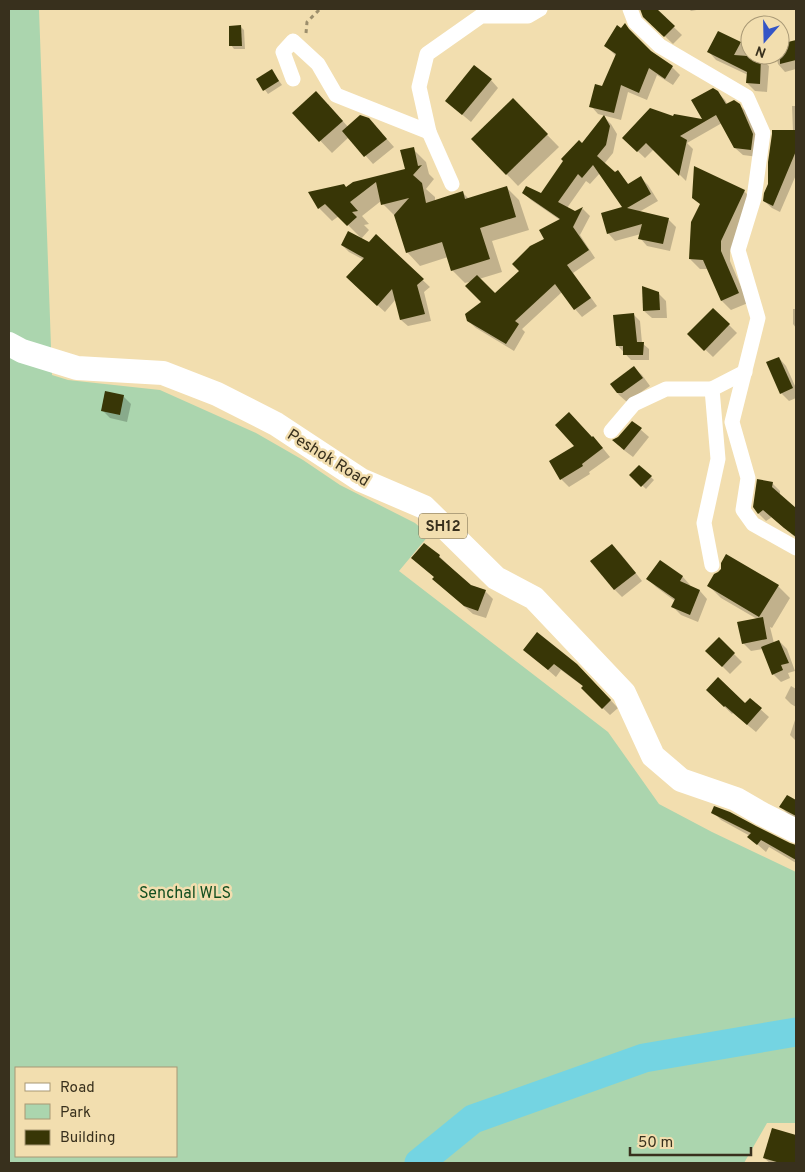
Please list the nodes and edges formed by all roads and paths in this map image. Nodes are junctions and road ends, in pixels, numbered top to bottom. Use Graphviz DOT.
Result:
graph roads {
  1 [pos="540,9"];
  2 [pos="630,9"];
  3 [pos="294,79"];
  4 [pos="429,132"];
  5 [pos="452,184"];
  6 [pos="9,344"];
  7 [pos="744,372"];
  8 [pos="712,389"];
  9 [pos="611,431"];
  10 [pos="796,548"];
  11 [pos="712,565"];
  12 [pos="796,831"];
  1 -- 4 [label="street"];
  2 -- 7 [label="street"];
  3 -- 4 [label="street"];
  4 -- 5 [label="street"];
  6 -- 12 [label="main road, Peshok Road / SH12"];
  7 -- 8 [label="street"];
  7 -- 10 [label="street"];
  8 -- 9 [label="street"];
  8 -- 11 [label="street"];
}
